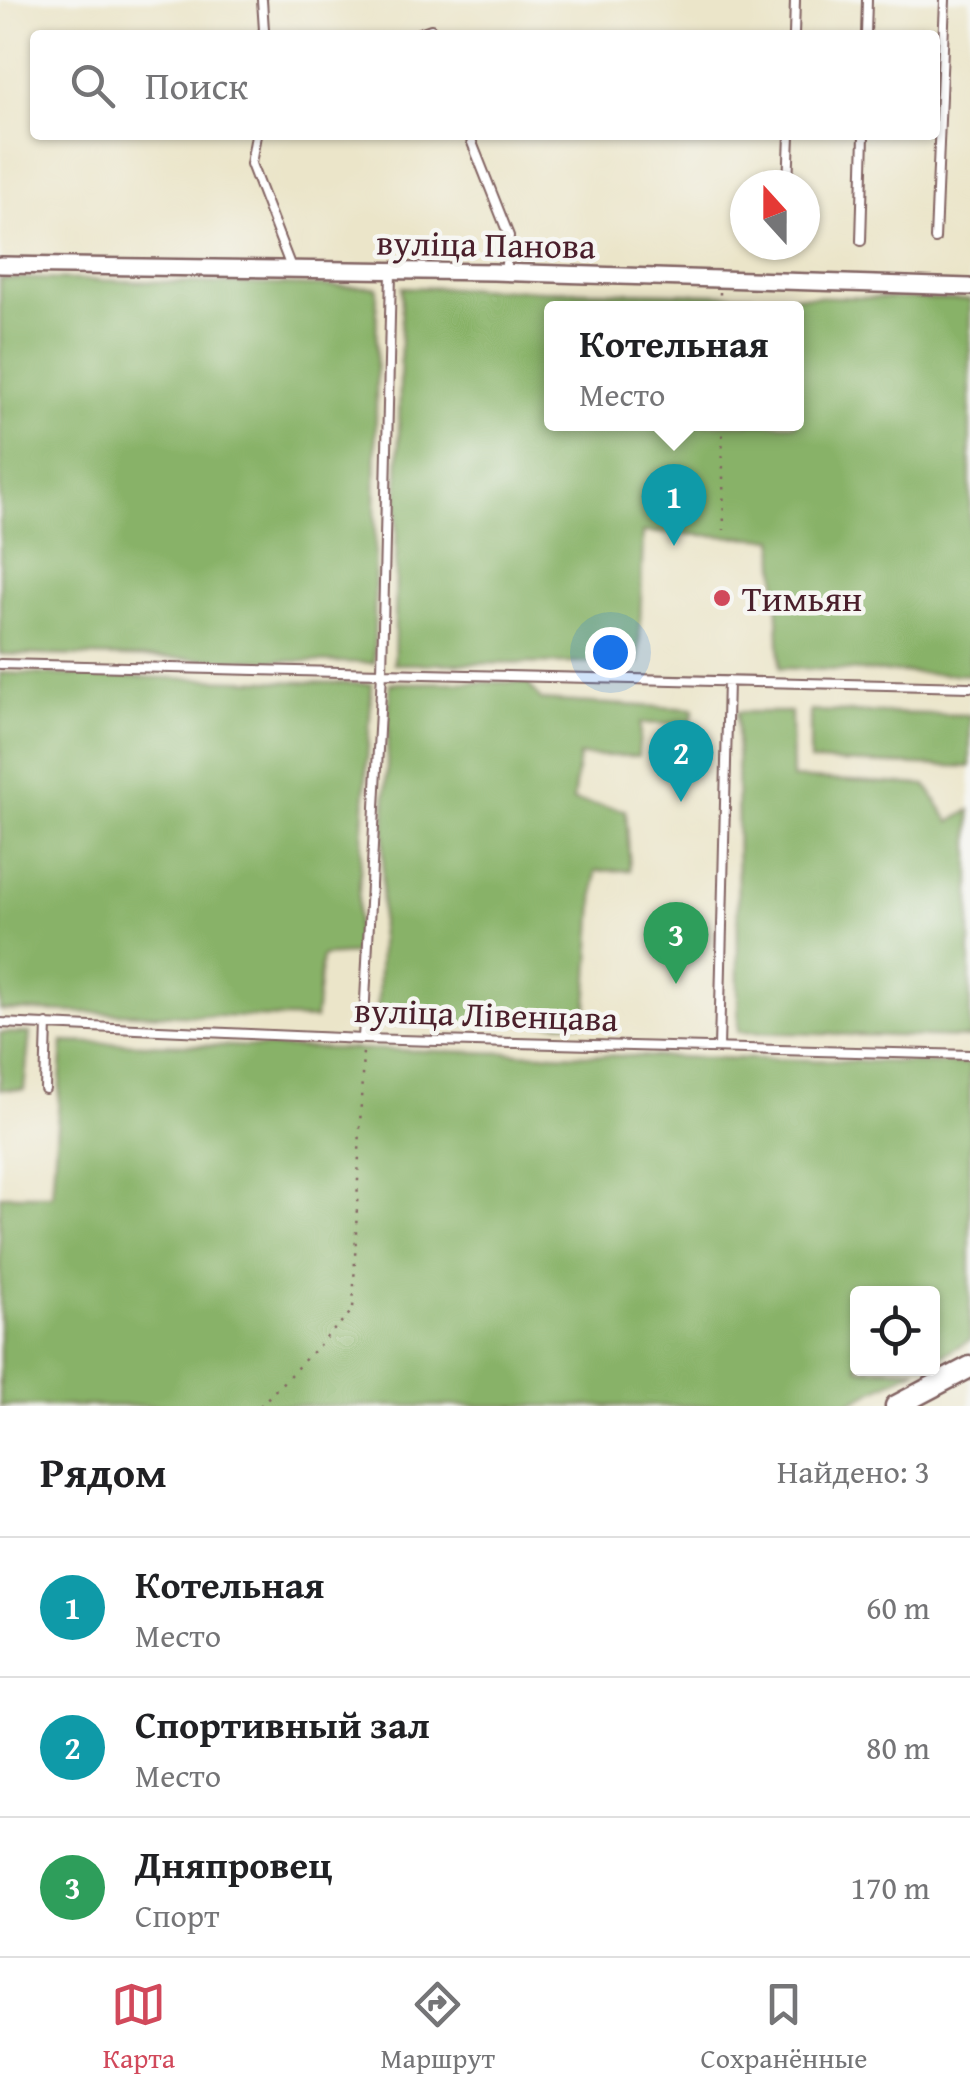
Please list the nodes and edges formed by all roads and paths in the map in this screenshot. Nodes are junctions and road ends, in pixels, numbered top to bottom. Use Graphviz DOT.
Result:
graph roads {
  1 [pos="262,0"];
  2 [pos="795,0"];
  3 [pos="867,0"];
  4 [pos="945,0"];
  5 [pos="431,28"];
  6 [pos="264,30"];
  7 [pos="426,30"];
  8 [pos="794,30"];
  9 [pos="866,30"];
  10 [pos="940,120"];
  11 [pos="255,140"];
  12 [pos="472,140"];
  13 [pos="790,140"];
  14 [pos="864,140"];
  15 [pos="939,140"];
  16 [pos="789,170"];
  17 [pos="935,239"];
  18 [pos="861,241"];
  19 [pos="0,265"];
  20 [pos="292,270"];
  21 [pos="392,272"];
  22 [pos="505,273"];
  23 [pos="720,281"];
  24 [pos="970,287"];
  25 [pos="720,301"];
  26 [pos="722,431"];
  27 [pos="724,530"];
  28 [pos="0,664"];
  29 [pos="382,672"];
  30 [pos="728,681"];
  31 [pos="970,686"];
  32 [pos="0,1022"];
  33 [pos="46,1024"];
  34 [pos="363,1039"];
  35 [pos="720,1048"];
  36 [pos="970,1055"];
  37 [pos="44,1089"];
  38 [pos="970,1367"];
  39 [pos="260,1406"];
  40 [pos="896,1406"];
  1 -- 6 [label="lane"];
  2 -- 8 [label="lane"];
  3 -- 9 [label="lane"];
  4 -- 10 [label="lane"];
  5 -- 7 [label="lane"];
  11 -- 20 [label="lane"];
  12 -- 22 [label="lane"];
  13 -- 16 [label="lane"];
  14 -- 18 [label="lane"];
  15 -- 17 [label="lane"];
  19 -- 20 [label="street, вуліца Панова"];
  20 -- 21 [label="street, вуліца Панова"];
  21 -- 22 [label="street, вуліца Панова"];
  21 -- 29 [label="lane"];
  22 -- 23 [label="street, вуліца Панова"];
  23 -- 24 [label="street, вуліца Панова"];
  23 -- 25 [label="path"];
  26 -- 27 [label="path"];
  28 -- 29 [label="lane"];
  29 -- 30 [label="lane"];
  29 -- 34 [label="lane"];
  30 -- 31 [label="lane"];
  30 -- 35 [label="lane"];
  32 -- 33 [label="lane, вуліца Лівенцава"];
  33 -- 34 [label="lane, вуліца Лівенцава"];
  33 -- 37 [label="lane"];
  34 -- 35 [label="lane, вуліца Лівенцава"];
  34 -- 39 [label="path"];
  35 -- 36 [label="lane, вуліца Лівенцава"];
  38 -- 40 [label="street"];
}
